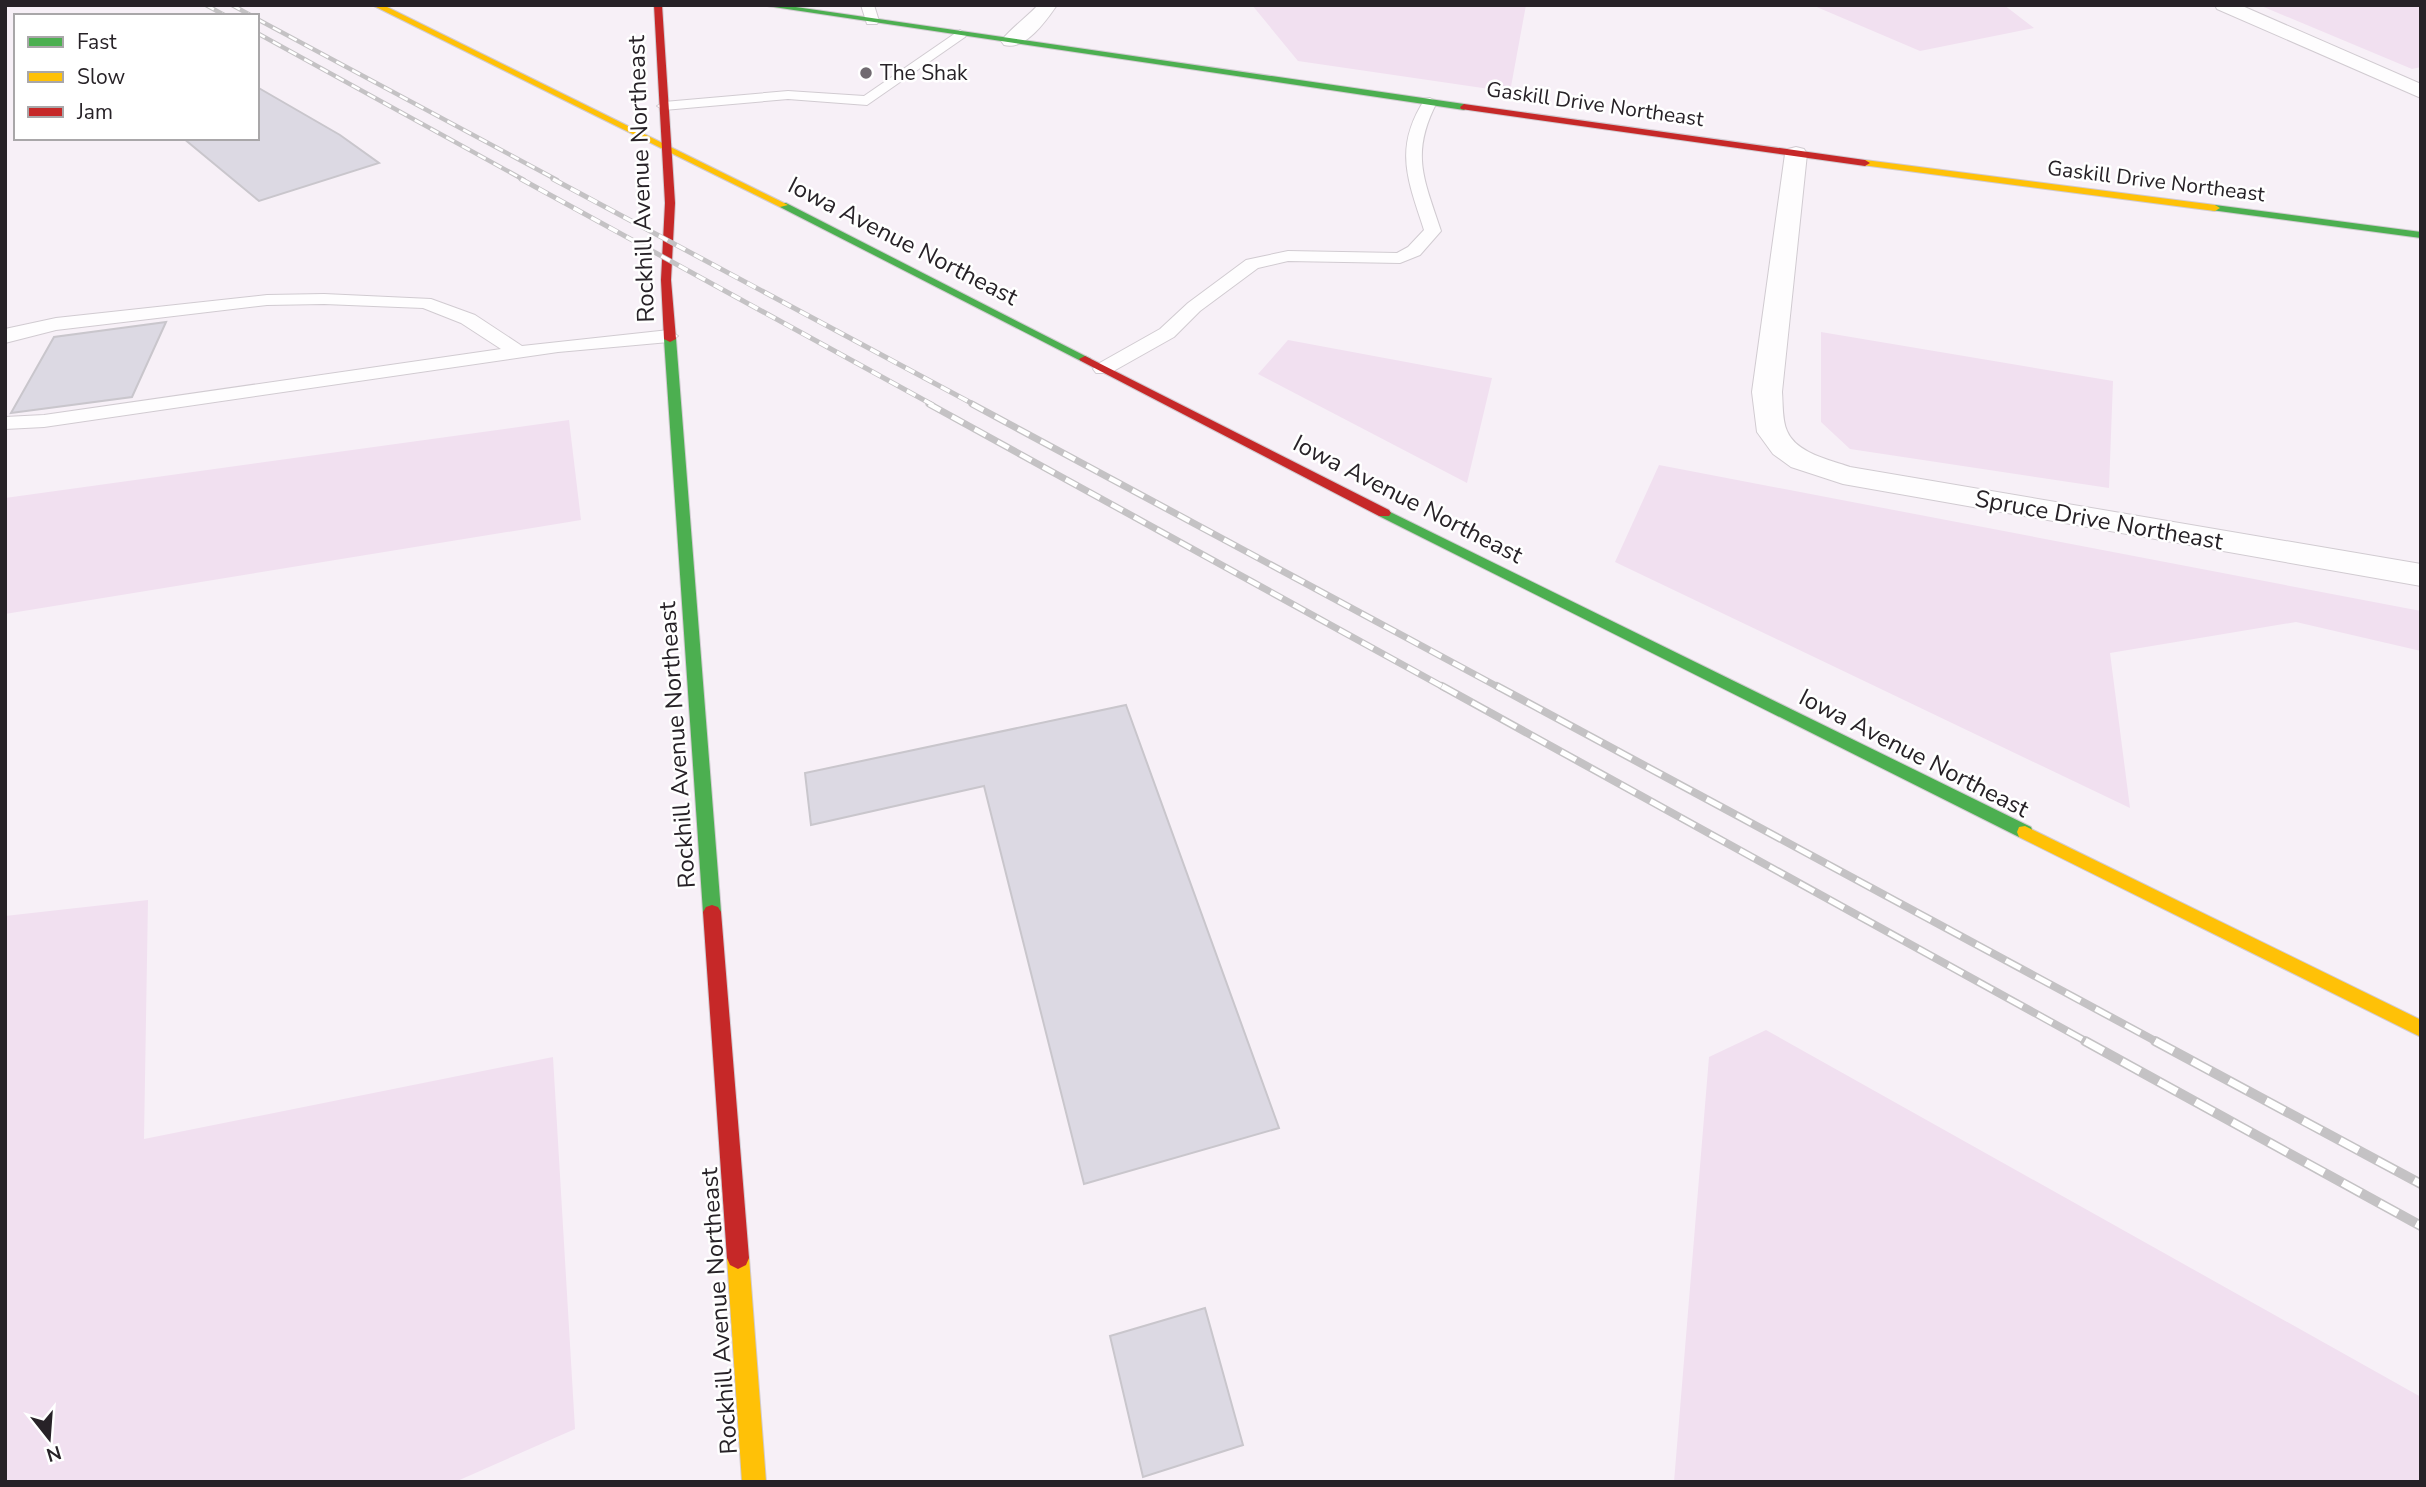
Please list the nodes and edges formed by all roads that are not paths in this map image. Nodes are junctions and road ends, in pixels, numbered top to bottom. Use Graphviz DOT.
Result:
graph roads {
  1 [pos="376,5"];
  2 [pos="659,5"];
  3 [pos="764,5"];
  4 [pos="1048,5"];
  5 [pos="2224,5"];
  6 [pos="869,13"];
  7 [pos="960,34"];
  8 [pos="1011,41"];
  9 [pos="2421,92"];
  10 [pos="1430,102"];
  11 [pos="664,106"];
  12 [pos="668,148"];
  13 [pos="1796,154"];
  14 [pos="2421,235"];
  15 [pos="669,336"];
  16 [pos="5,337"];
  17 [pos="519,352"];
  18 [pos="1103,369"];
  19 [pos="5,423"];
  20 [pos="2421,575"];
  21 [pos="2421,1030"];
  22 [pos="754,1482"];
  1 -- 12 [label="main road, Iowa Avenue Northeast"];
  2 -- 11 [label="main road, Rockhill Avenue Northeast"];
  3 -- 6 [label="main road, Gaskill Drive Northeast"];
  4 -- 8 [label="street"];
  5 -- 9 [label="street"];
  6 -- 7 [label="main road, Gaskill Drive Northeast"];
  7 -- 8 [label="main road, Gaskill Drive Northeast"];
  7 -- 11 [label="lane"];
  8 -- 10 [label="main road, Gaskill Drive Northeast"];
  10 -- 13 [label="main road, Gaskill Drive Northeast"];
  10 -- 18 [label="lane"];
  11 -- 12 [label="main road, Rockhill Avenue Northeast"];
  12 -- 15 [label="main road, Rockhill Avenue Northeast"];
  12 -- 18 [label="main road, Iowa Avenue Northeast"];
  13 -- 14 [label="main road, Gaskill Drive Northeast"];
  13 -- 20 [label="street, Spruce Drive Northeast"];
  15 -- 17 [label="lane"];
  15 -- 22 [label="main road, Rockhill Avenue Northeast"];
  16 -- 17 [label="lane"];
  17 -- 19 [label="lane"];
  18 -- 21 [label="main road, Iowa Avenue Northeast"];
}
